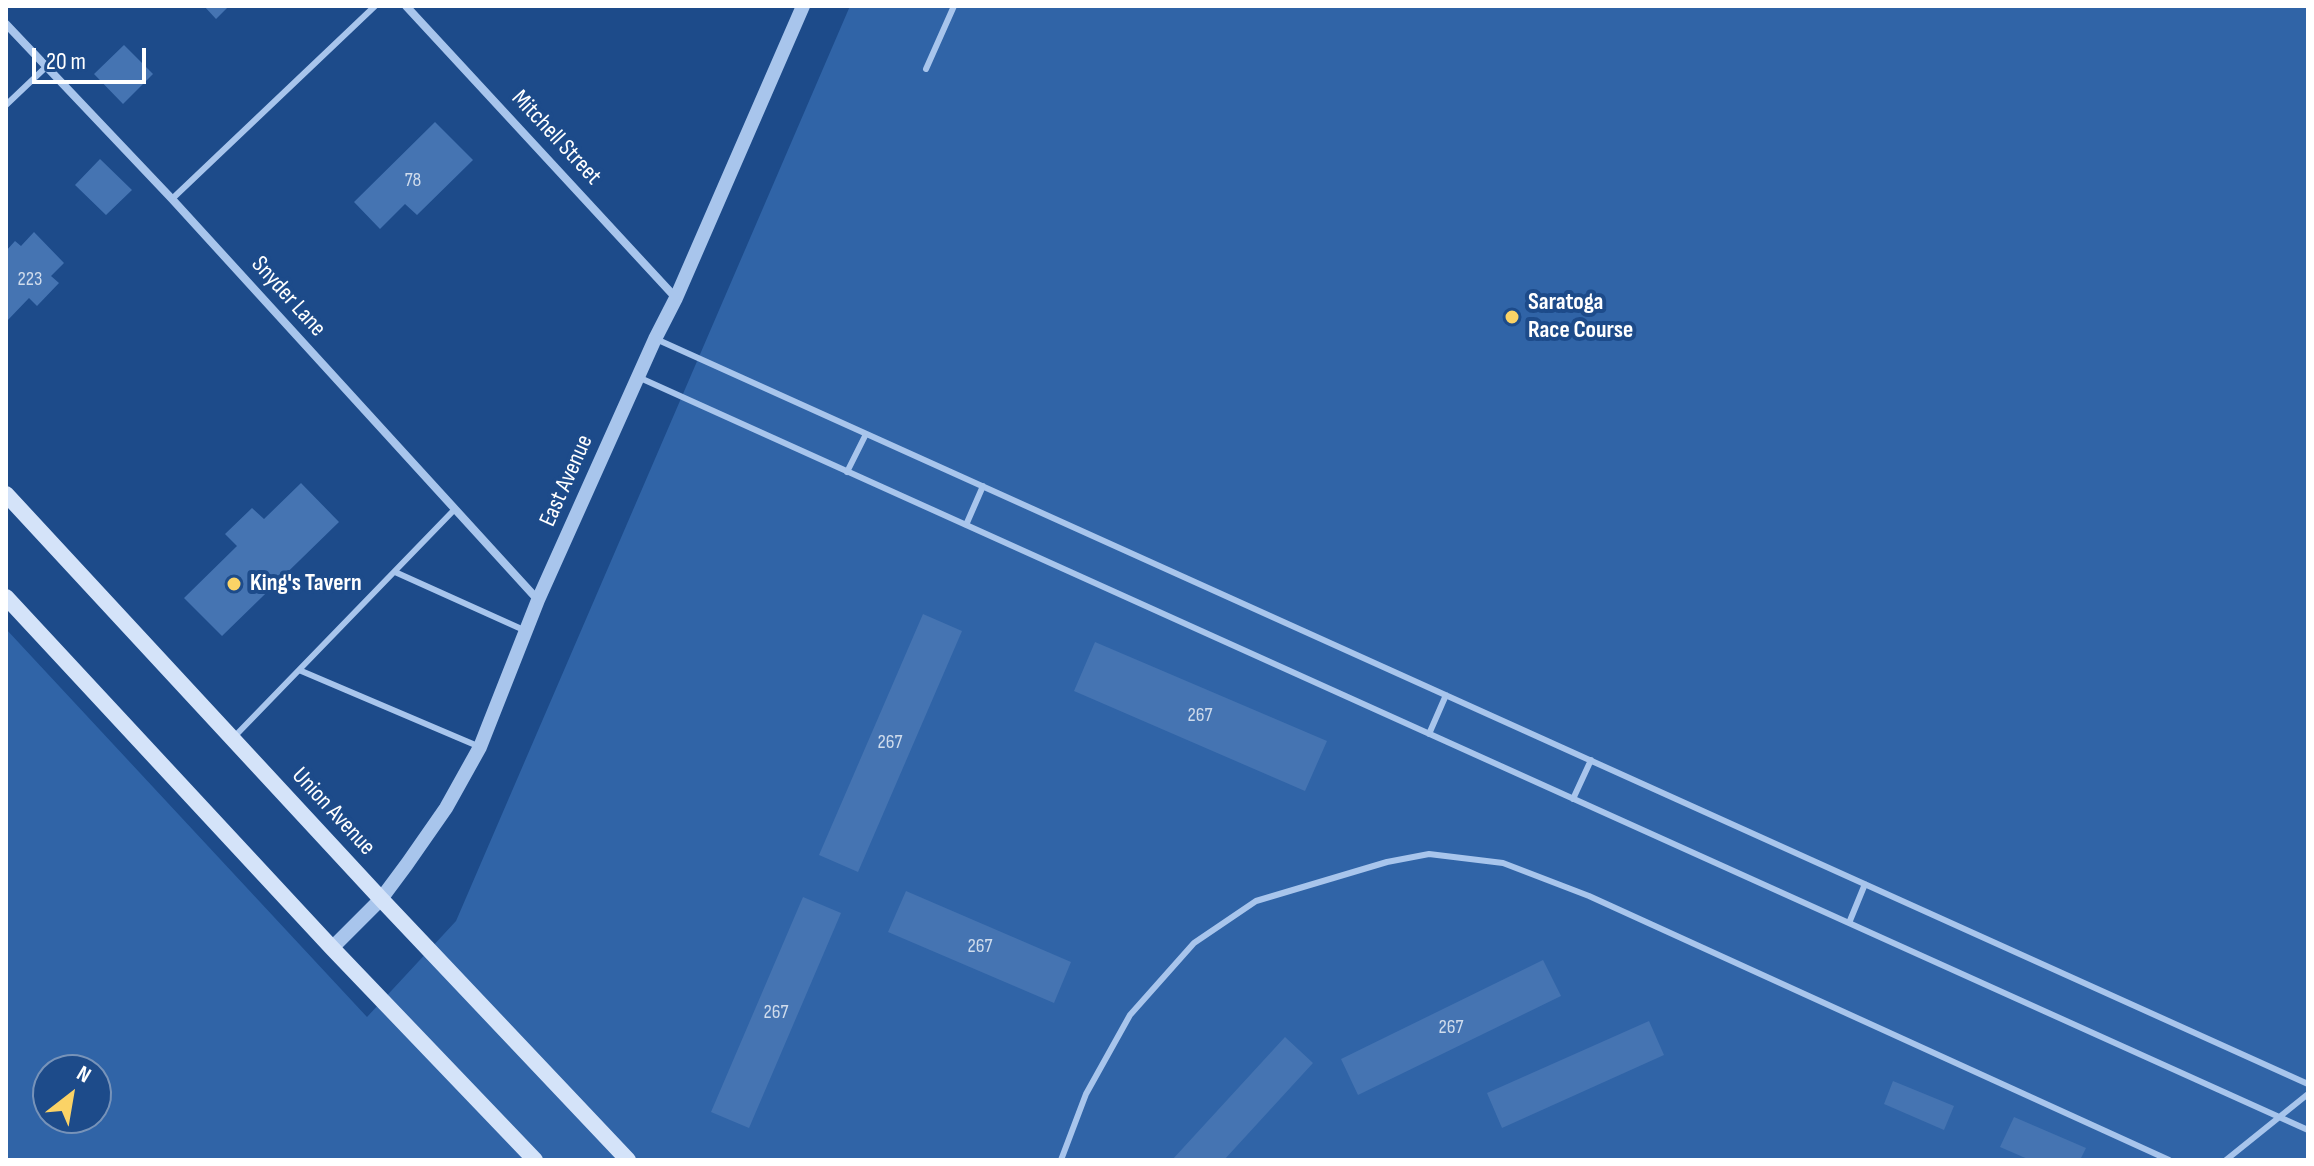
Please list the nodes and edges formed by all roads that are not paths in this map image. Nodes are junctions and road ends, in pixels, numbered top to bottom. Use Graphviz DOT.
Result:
graph roads {
  1 [pos="375,6"];
  2 [pos="406,6"];
  3 [pos="803,6"];
  4 [pos="954,6"];
  5 [pos="6,24"];
  6 [pos="47,66"];
  7 [pos="926,69"];
  8 [pos="6,105"];
  9 [pos="172,199"];
  10 [pos="676,298"];
  11 [pos="655,339"];
  12 [pos="638,377"];
  13 [pos="866,434"];
  14 [pos="847,472"];
  15 [pos="983,486"];
  16 [pos="6,494"];
  17 [pos="454,510"];
  18 [pos="966,525"];
  19 [pos="395,572"];
  20 [pos="6,597"];
  21 [pos="538,600"];
  22 [pos="526,631"];
  23 [pos="299,670"];
  24 [pos="1446,695"];
  25 [pos="1429,734"];
  26 [pos="232,739"];
  27 [pos="480,747"];
  28 [pos="1591,760"];
  29 [pos="1573,799"];
  30 [pos="1865,884"];
  31 [pos="381,899"];
  32 [pos="1849,923"];
  33 [pos="332,948"];
  34 [pos="2308,1084"];
  35 [pos="2308,1094"];
  36 [pos="2279,1117"];
  37 [pos="2308,1130"];
  38 [pos="535,1160"];
  39 [pos="628,1160"];
  40 [pos="1061,1160"];
  41 [pos="2169,1160"];
  42 [pos="2226,1160"];
  1 -- 9 [label="lane"];
  2 -- 10 [label="street, Mitchell Street"];
  3 -- 10 [label="street, East Avenue"];
  4 -- 7 [label="lane"];
  5 -- 6 [label="street, Snyder Lane"];
  6 -- 8 [label="lane"];
  6 -- 9 [label="street, Snyder Lane"];
  9 -- 17 [label="street, Snyder Lane"];
  10 -- 11 [label="street, East Avenue"];
  11 -- 12 [label="street, East Avenue"];
  11 -- 13 [label="lane"];
  12 -- 14 [label="lane"];
  12 -- 21 [label="street, East Avenue"];
  13 -- 14 [label="lane"];
  13 -- 15 [label="lane"];
  14 -- 18 [label="lane"];
  15 -- 18 [label="lane"];
  15 -- 24 [label="lane"];
  16 -- 26 [label="main road, Union Avenue"];
  17 -- 19 [label="lane"];
  17 -- 21 [label="street, Snyder Lane"];
  18 -- 25 [label="lane"];
  19 -- 22 [label="lane"];
  19 -- 23 [label="lane"];
  20 -- 33 [label="main road"];
  21 -- 22 [label="street, East Avenue"];
  22 -- 27 [label="street, East Avenue"];
  23 -- 26 [label="lane"];
  23 -- 27 [label="lane"];
  24 -- 25 [label="lane"];
  24 -- 28 [label="lane"];
  25 -- 29 [label="lane"];
  26 -- 31 [label="main road, Union Avenue"];
  27 -- 31 [label="street, East Avenue"];
  28 -- 29 [label="lane"];
  28 -- 30 [label="lane"];
  29 -- 32 [label="lane"];
  30 -- 32 [label="lane"];
  30 -- 34 [label="lane"];
  31 -- 33 [label="street, East Avenue"];
  31 -- 39 [label="main road, Union Avenue"];
  32 -- 36 [label="lane"];
  33 -- 38 [label="main road"];
  35 -- 36 [label="lane"];
  36 -- 37 [label="lane"];
  36 -- 42 [label="lane"];
  40 -- 41 [label="lane"];
}
